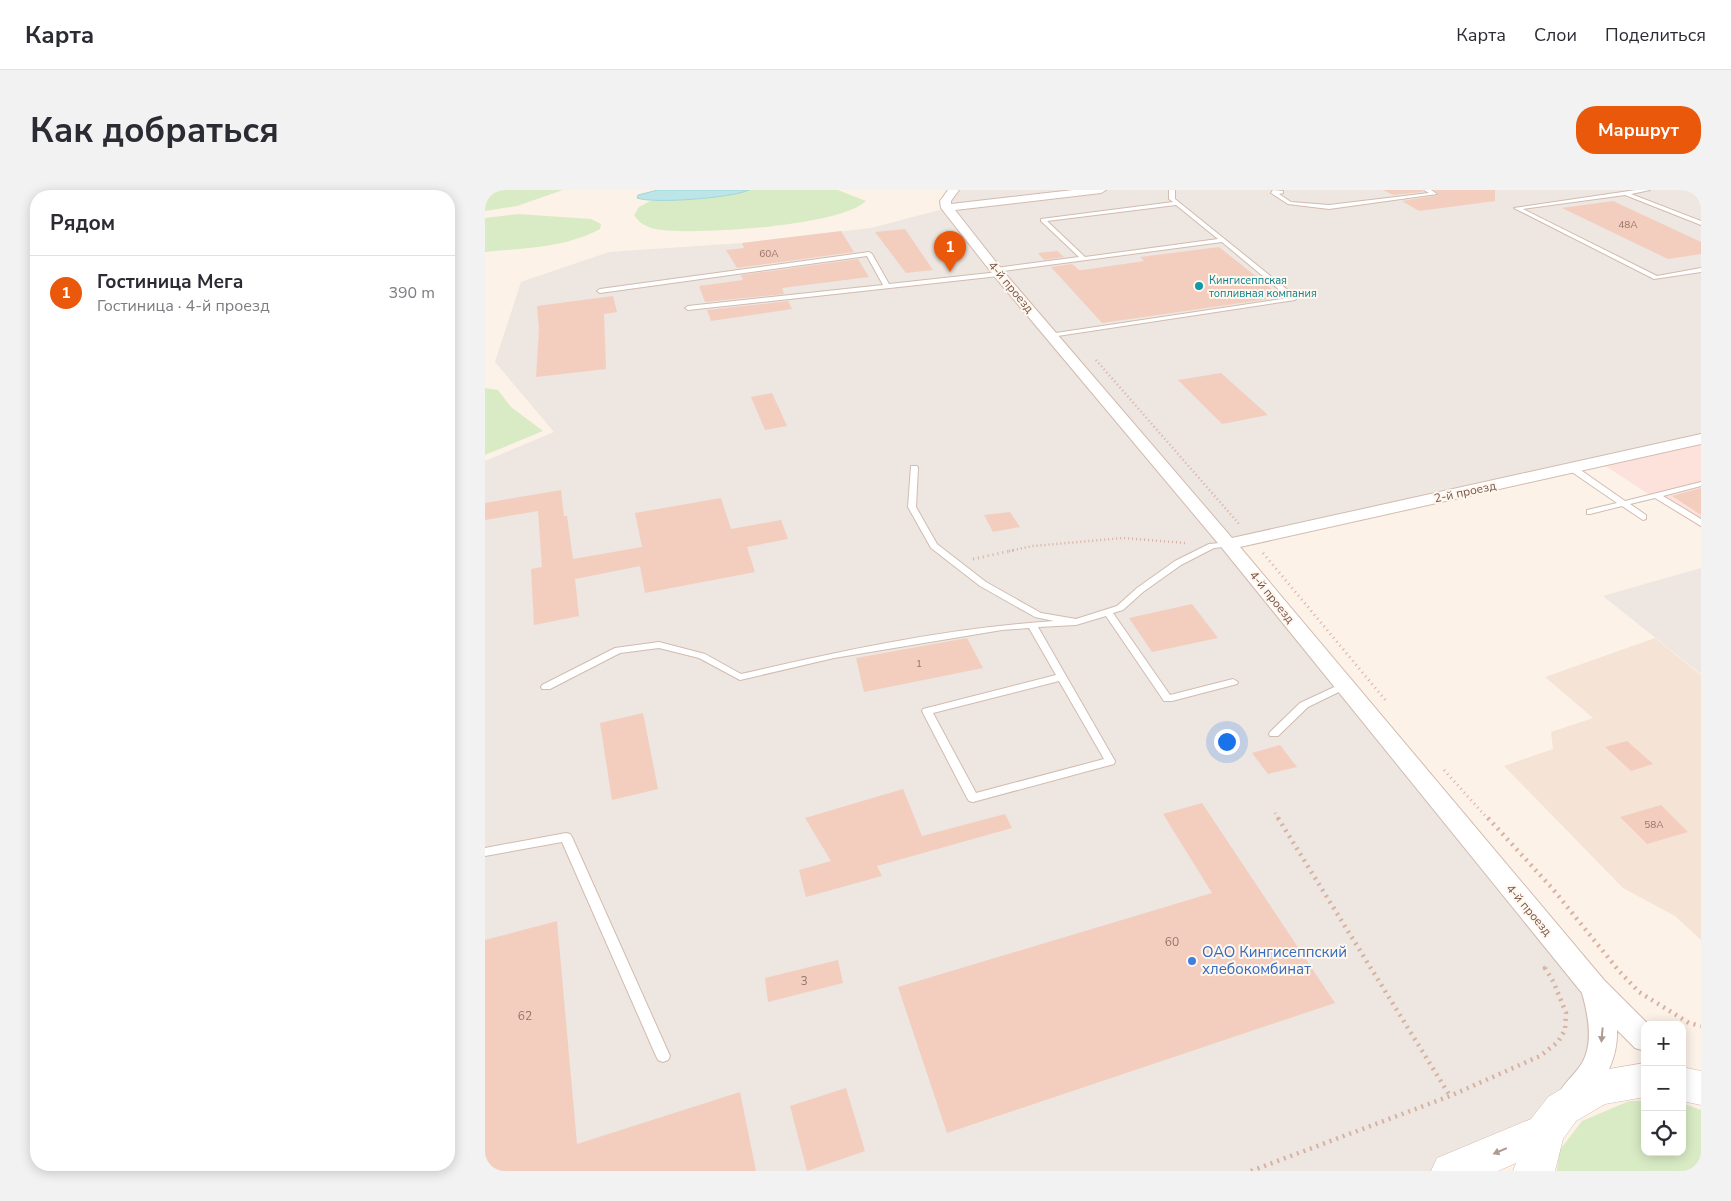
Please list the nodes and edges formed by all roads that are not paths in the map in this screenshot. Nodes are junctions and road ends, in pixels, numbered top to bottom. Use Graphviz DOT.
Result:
graph roads {
  1 [pos="1101,190"];
  2 [pos="1172,190"];
  3 [pos="1427,190"];
  4 [pos="1619,190"];
  5 [pos="1647,190"];
  6 [pos="1281,192"];
  7 [pos="1625,193"];
  8 [pos="950,199"];
  9 [pos="1177,203"];
  10 [pos="1701,224"];
  11 [pos="1223,240"];
  12 [pos="1084,259"];
  13 [pos="1701,270"];
  14 [pos="998,272"];
  15 [pos="887,286"];
  16 [pos="600,291"];
  17 [pos="688,308"];
  18 [pos="1051,334"];
  19 [pos="1701,439"];
  20 [pos="913,468"];
  21 [pos="1572,468"];
  22 [pos="1701,484"];
  23 [pos="1656,495"];
  24 [pos="1623,503"];
  25 [pos="1590,512"];
  26 [pos="1643,517"];
  27 [pos="1701,523"];
  28 [pos="1220,545"];
  29 [pos="1108,612"];
  30 [pos="1076,622"];
  31 [pos="1032,624"];
  32 [pos="1062,677"];
  33 [pos="1233,682"];
  34 [pos="1345,685"];
  35 [pos="546,688"];
  36 [pos="1274,734"];
  37 [pos="485,852"];
  38 [pos="1594,988"];
  39 [pos="1641,1035"];
  40 [pos="663,1056"];
  41 [pos="1641,1081"];
  42 [pos="1554,1120"];
  43 [pos="1452,1171"];
  44 [pos="1534,1171"];
  1 -- 8 [label="street"];
  2 -- 9 [label="lane"];
  3 -- 6 [label="lane"];
  4 -- 7 [label="lane"];
  5 -- 7 [label="lane"];
  7 -- 10 [label="lane"];
  7 -- 13 [label="lane"];
  8 -- 14 [label="street, 4-й проезд"];
  9 -- 11 [label="lane"];
  9 -- 12 [label="lane"];
  11 -- 12 [label="lane"];
  11 -- 18 [label="lane"];
  12 -- 14 [label="lane"];
  14 -- 15 [label="lane"];
  14 -- 18 [label="street, 4-й проезд"];
  15 -- 16 [label="lane"];
  15 -- 17 [label="lane"];
  18 -- 28 [label="street, 4-й проезд"];
  19 -- 21 [label="street, 2-й проезд"];
  20 -- 30 [label="lane"];
  21 -- 24 [label="lane"];
  21 -- 28 [label="street, 2-й проезд"];
  22 -- 23 [label="lane"];
  23 -- 24 [label="lane"];
  23 -- 27 [label="lane"];
  24 -- 25 [label="lane"];
  24 -- 26 [label="lane"];
  28 -- 29 [label="lane"];
  28 -- 34 [label="street, 4-й проезд"];
  29 -- 30 [label="lane"];
  29 -- 33 [label="lane"];
  30 -- 31 [label="lane"];
  31 -- 32 [label="lane"];
  31 -- 35 [label="lane"];
  32 -- 32 [label="lane"];
  34 -- 36 [label="lane"];
  34 -- 38 [label="street, 4-й проезд"];
  37 -- 40 [label="lane"];
  38 -- 39 [label="street, 4-й проезд"];
  38 -- 42 [label="street, 4-й проезд, one-way"];
  41 -- 42 [label="main road"];
  42 -- 43 [label="main road, one-way"];
  42 -- 44 [label="main road"];
}
